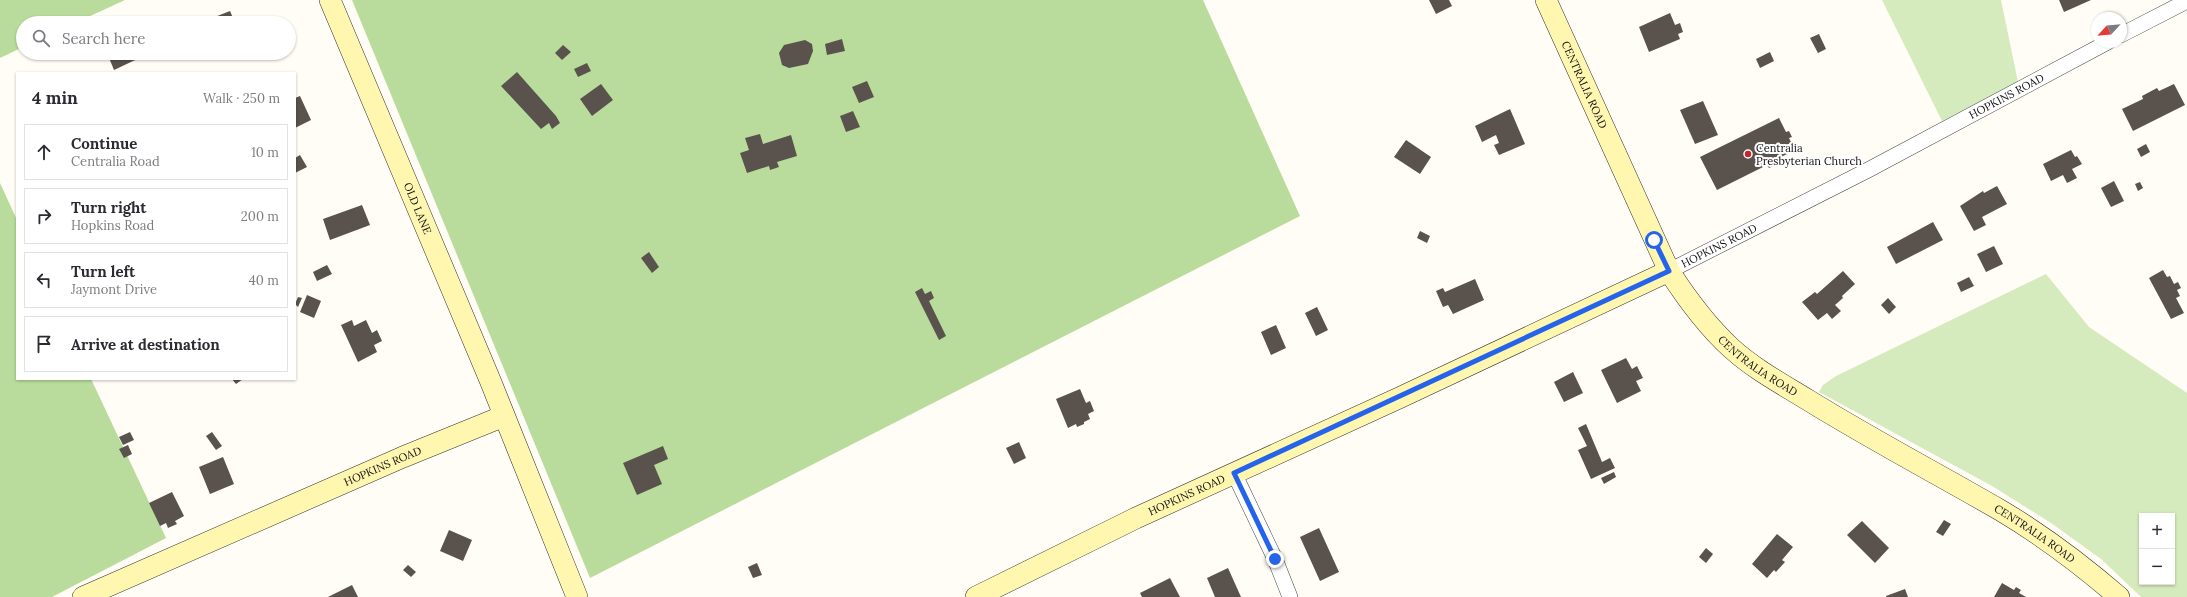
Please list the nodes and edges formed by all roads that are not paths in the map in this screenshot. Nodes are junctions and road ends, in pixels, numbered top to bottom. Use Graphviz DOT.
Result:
graph roads {
  1 [pos="330,0"];
  2 [pos="1546,0"];
  3 [pos="2187,1"];
  4 [pos="2127,32"];
  5 [pos="2097,48"];
  6 [pos="1669,271"];
  7 [pos="504,416"];
  8 [pos="1234,473"];
  9 [pos="83,597"];
  10 [pos="577,597"];
  11 [pos="976,597"];
  12 [pos="1290,597"];
  13 [pos="2119,597"];
  1 -- 7 [label="main road, OLD LANE"];
  2 -- 6 [label="main road, CENTRALIA ROAD"];
  3 -- 4 [label="street"];
  5 -- 6 [label="street, HOPKINS ROAD"];
  6 -- 8 [label="main road, HOPKINS ROAD"];
  6 -- 13 [label="main road, CENTRALIA ROAD"];
  7 -- 9 [label="main road, HOPKINS ROAD"];
  7 -- 10 [label="main road"];
  8 -- 11 [label="main road, HOPKINS ROAD"];
  8 -- 12 [label="street"];
}
